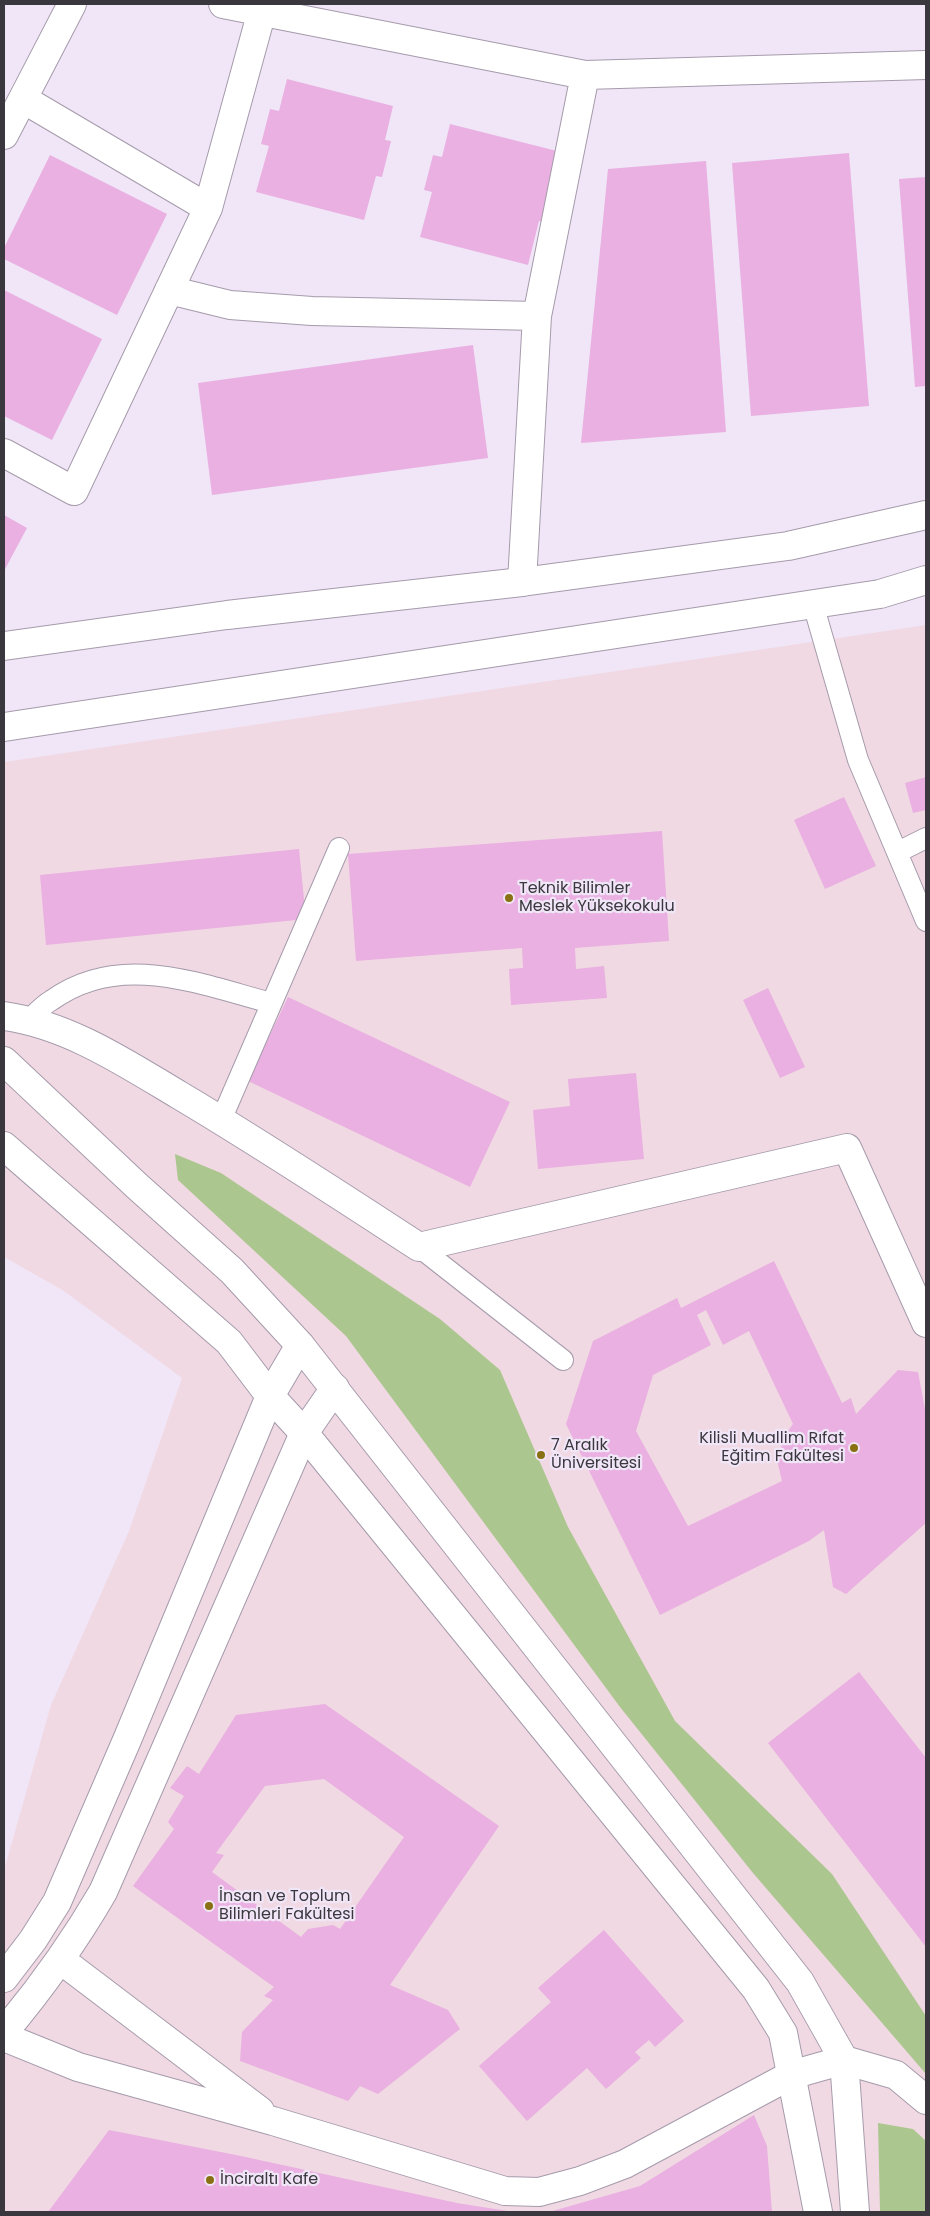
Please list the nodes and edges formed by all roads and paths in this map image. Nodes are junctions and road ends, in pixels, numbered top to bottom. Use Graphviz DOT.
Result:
graph roads {
  1 [pos="72,4"];
  2 [pos="223,4"];
  3 [pos="262,10"];
  4 [pos="926,65"];
  5 [pos="585,75"];
  6 [pos="23,98"];
  7 [pos="4,135"];
  8 [pos="208,208"];
  9 [pos="169,290"];
  10 [pos="537,316"];
  11 [pos="4,453"];
  12 [pos="926,515"];
  13 [pos="926,580"];
  14 [pos="522,582"];
  15 [pos="812,604"];
  16 [pos="4,646"];
  17 [pos="4,727"];
  18 [pos="926,838"];
  19 [pos="339,848"];
  20 [pos="898,852"];
  21 [pos="926,921"];
  22 [pos="271,1003"];
  23 [pos="16,1018"];
  24 [pos="4,1061"];
  25 [pos="221,1120"];
  26 [pos="4,1146"];
  27 [pos="419,1247"];
  28 [pos="926,1323"];
  29 [pos="300,1345"];
  30 [pos="563,1360"];
  31 [pos="335,1388"];
  32 [pos="270,1396"];
  33 [pos="304,1433"];
  34 [pos="61,1960"];
  35 [pos="4,1978"];
  36 [pos="4,2032"];
  37 [pos="4,2037"];
  38 [pos="844,2060"];
  39 [pos="791,2075"];
  40 [pos="926,2100"];
  41 [pos="273,2121"];
  42 [pos="818,2212"];
  43 [pos="855,2212"];
  1 -- 6 [label="street"];
  2 -- 3 [label="street"];
  3 -- 5 [label="street"];
  3 -- 8 [label="street"];
  4 -- 5 [label="street"];
  5 -- 10 [label="street"];
  6 -- 7 [label="street"];
  6 -- 8 [label="street"];
  8 -- 9 [label="street"];
  9 -- 10 [label="street"];
  9 -- 11 [label="street"];
  10 -- 14 [label="street"];
  12 -- 14 [label="street"];
  13 -- 15 [label="street"];
  14 -- 16 [label="street"];
  15 -- 17 [label="street"];
  15 -- 20 [label="lane"];
  18 -- 20 [label="lane"];
  19 -- 22 [label="lane"];
  20 -- 21 [label="lane"];
  22 -- 23 [label="lane"];
  22 -- 25 [label="lane"];
  23 -- 25 [label="street"];
  24 -- 29 [label="street"];
  25 -- 27 [label="street"];
  26 -- 32 [label="street"];
  27 -- 28 [label="street"];
  27 -- 30 [label="lane"];
  29 -- 31 [label="street"];
  29 -- 32 [label="street"];
  31 -- 33 [label="street"];
  31 -- 38 [label="street"];
  32 -- 33 [label="street"];
  32 -- 35 [label="street"];
  33 -- 34 [label="street"];
  33 -- 39 [label="street"];
  34 -- 36 [label="street"];
  34 -- 41 [label="street"];
  37 -- 41 [label="street"];
  38 -- 39 [label="street"];
  38 -- 40 [label="street"];
  38 -- 43 [label="street"];
  39 -- 41 [label="street"];
  39 -- 42 [label="street"];
}
